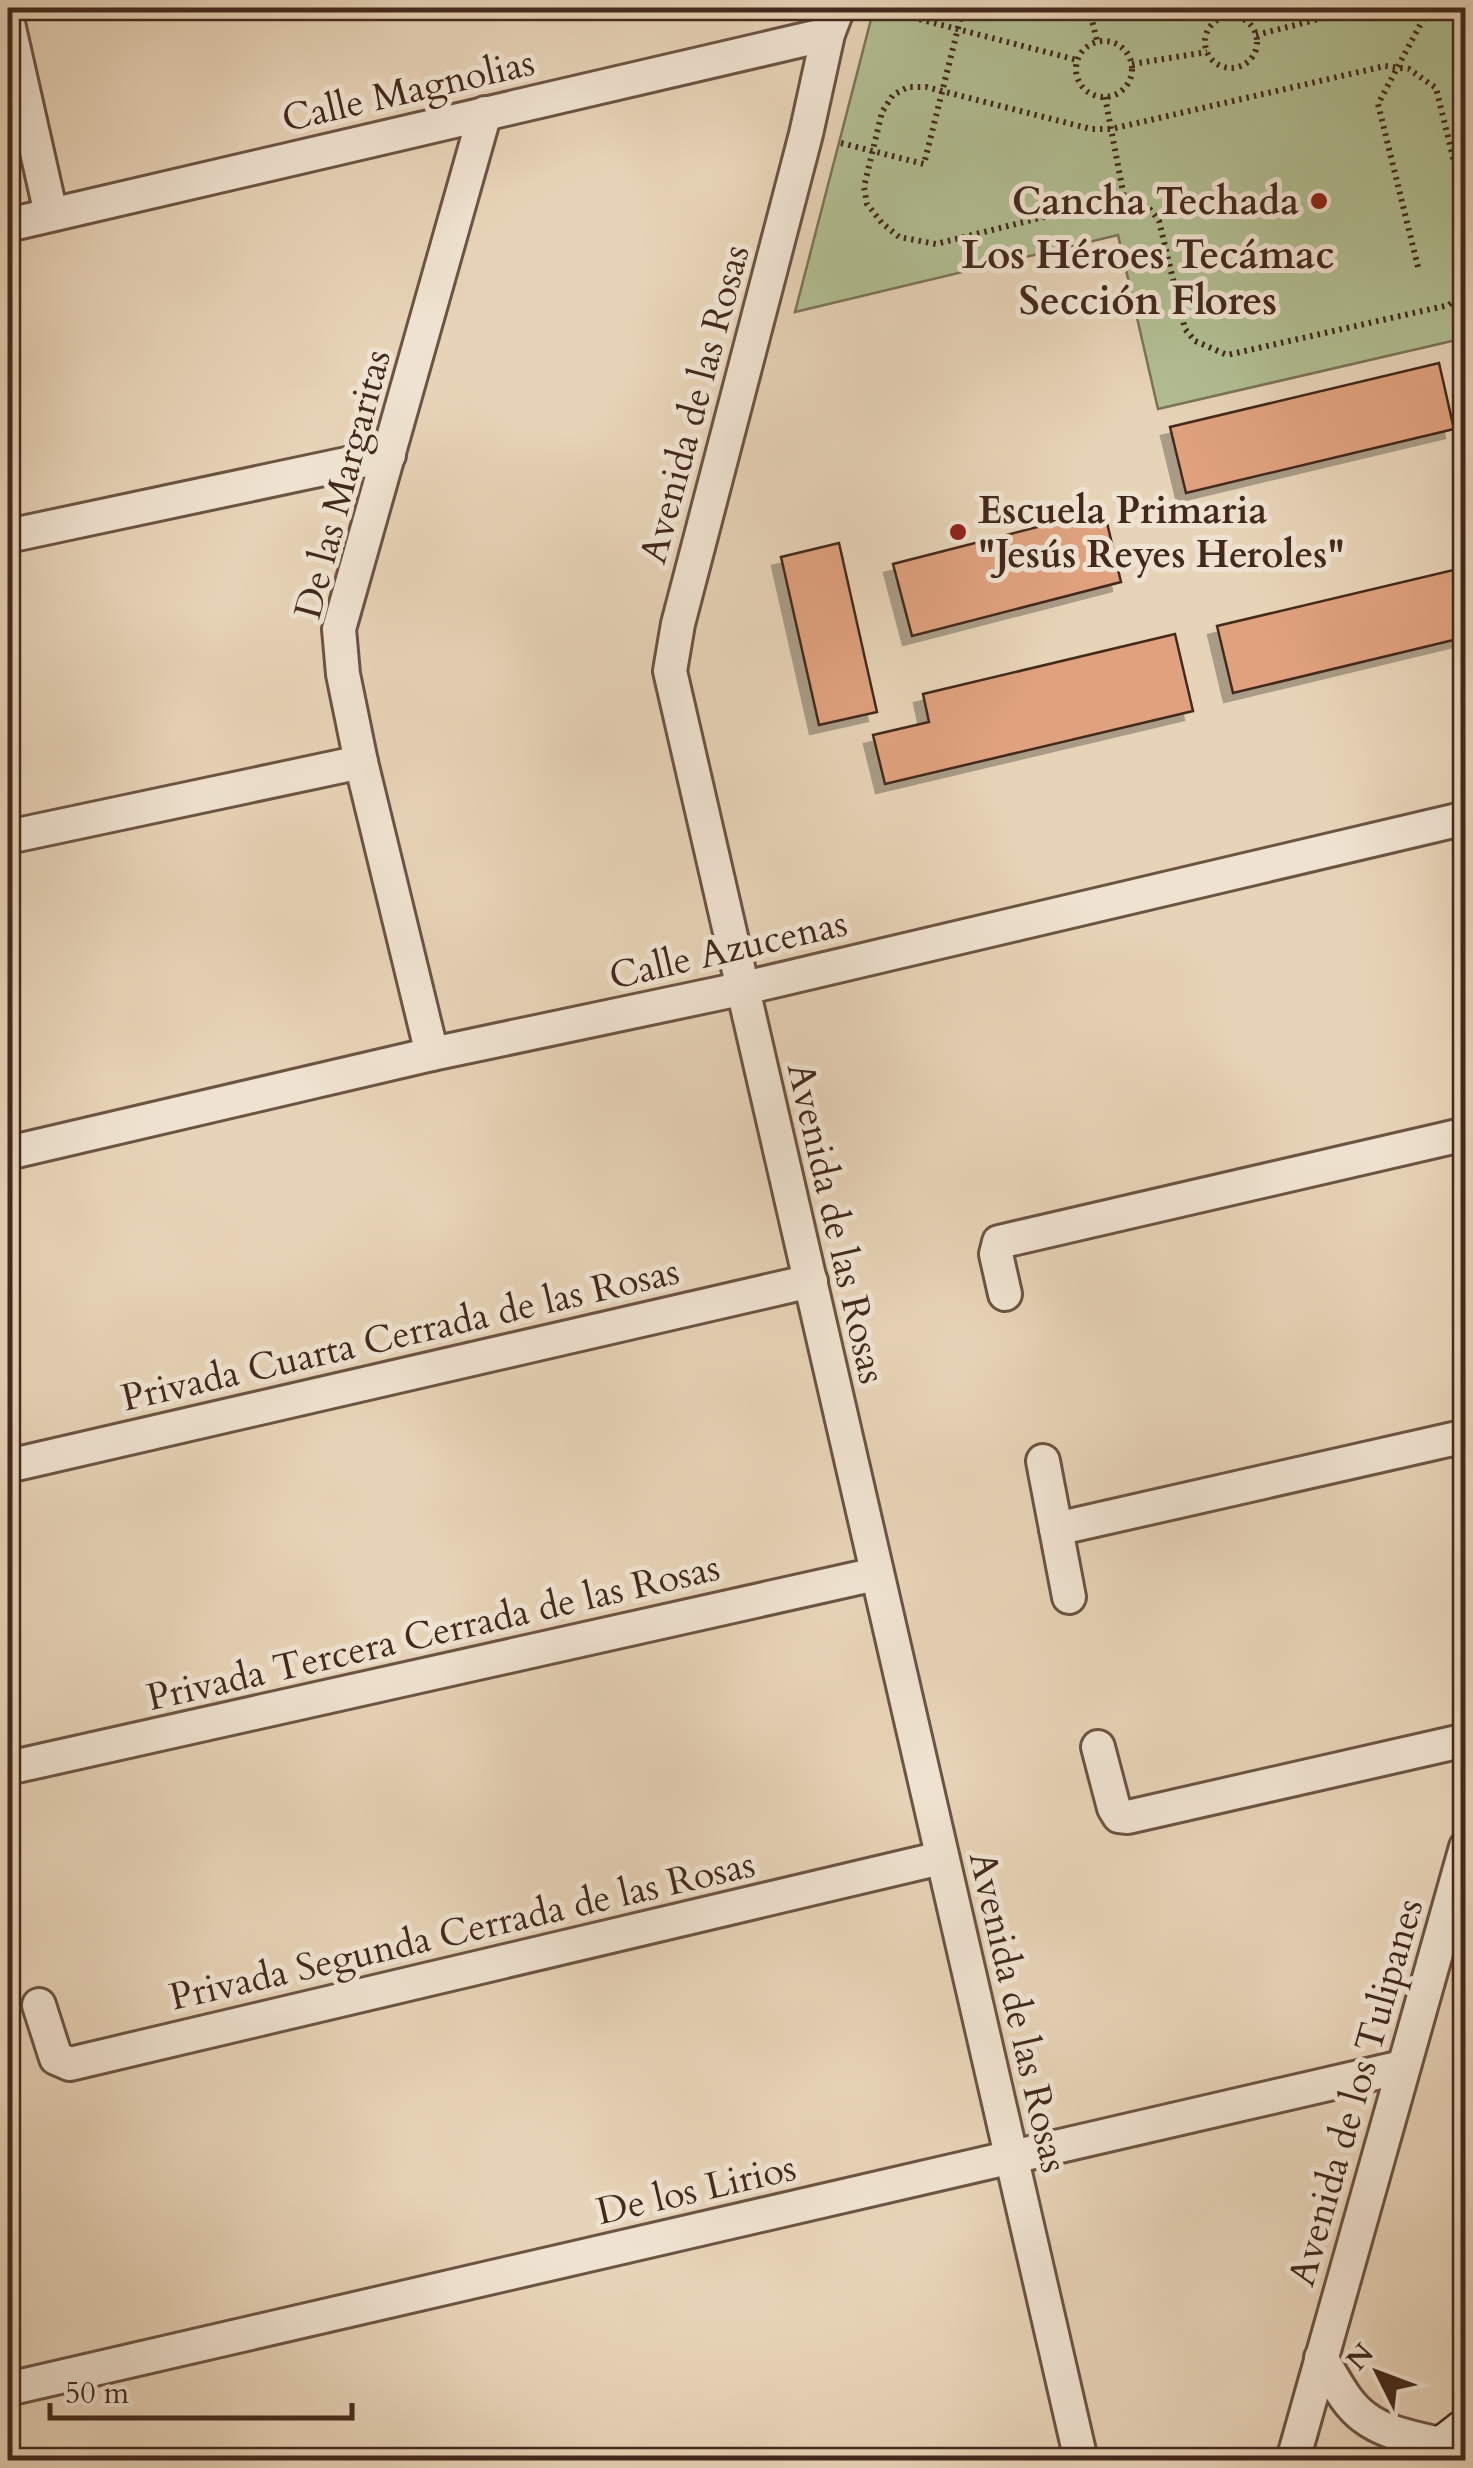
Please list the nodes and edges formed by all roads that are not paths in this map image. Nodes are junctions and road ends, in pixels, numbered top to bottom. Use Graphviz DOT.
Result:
graph roads {
  1 [pos="833,21"];
  2 [pos="8,23"];
  3 [pos="485,112"];
  4 [pos="52,214"];
  5 [pos="8,224"];
  6 [pos="389,455"];
  7 [pos="8,536"];
  8 [pos="361,762"];
  9 [pos="1466,818"];
  10 [pos="8,837"];
  11 [pos="740,988"];
  12 [pos="432,1054"];
  13 [pos="1466,1134"];
  14 [pos="8,1153"];
  15 [pos="811,1281"];
  16 [pos="1005,1294"];
  17 [pos="1466,1436"];
  18 [pos="1043,1461"];
  19 [pos="8,1466"];
  20 [pos="1056,1529"];
  21 [pos="876,1574"];
  22 [pos="1069,1597"];
  23 [pos="1466,1740"];
  24 [pos="1098,1747"];
  25 [pos="8,1768"];
  26 [pos="1466,1847"];
  27 [pos="941,1858"];
  28 [pos="40,2006"];
  29 [pos="1402,2067"];
  30 [pos="1012,2157"];
  31 [pos="1322,2358"];
  32 [pos="8,2389"];
  33 [pos="1448,2446"];
  34 [pos="1075,2459"];
  35 [pos="1294,2460"];
  1 -- 3 [label="street, Calle Magnolias"];
  1 -- 11 [label="street, Avenida de las Rosas"];
  2 -- 4 [label="street"];
  3 -- 4 [label="street, Calle Magnolias"];
  3 -- 6 [label="street, De las Margaritas"];
  4 -- 5 [label="street, Calle Magnolias"];
  6 -- 7 [label="street"];
  6 -- 8 [label="street, De las Margaritas"];
  8 -- 10 [label="street"];
  8 -- 12 [label="street, De las Margaritas"];
  9 -- 11 [label="street, Calle Azucenas"];
  11 -- 12 [label="street, Calle Azucenas"];
  11 -- 15 [label="street, Avenida de las Rosas"];
  12 -- 14 [label="street, Calle Azucenas"];
  13 -- 16 [label="street"];
  15 -- 19 [label="street, Privada Cuarta Cerrada de las Rosas"];
  15 -- 21 [label="street, Avenida de las Rosas"];
  17 -- 20 [label="street"];
  18 -- 20 [label="street"];
  20 -- 22 [label="street"];
  21 -- 25 [label="street, Privada Tercera Cerrada de las Rosas"];
  21 -- 27 [label="street, Avenida de las Rosas"];
  23 -- 24 [label="street"];
  26 -- 29 [label="street, Avenida de los Tulipanes"];
  27 -- 28 [label="street, Privada Segunda Cerrada de las Rosas"];
  27 -- 30 [label="street, Avenida de las Rosas"];
  29 -- 30 [label="street, De los Lirios"];
  29 -- 31 [label="street, Avenida de los Tulipanes"];
  30 -- 32 [label="street, De los Lirios"];
  30 -- 34 [label="street, Avenida de las Rosas"];
  31 -- 33 [label="street"];
  31 -- 35 [label="street, Avenida de los Tulipanes"];
}
